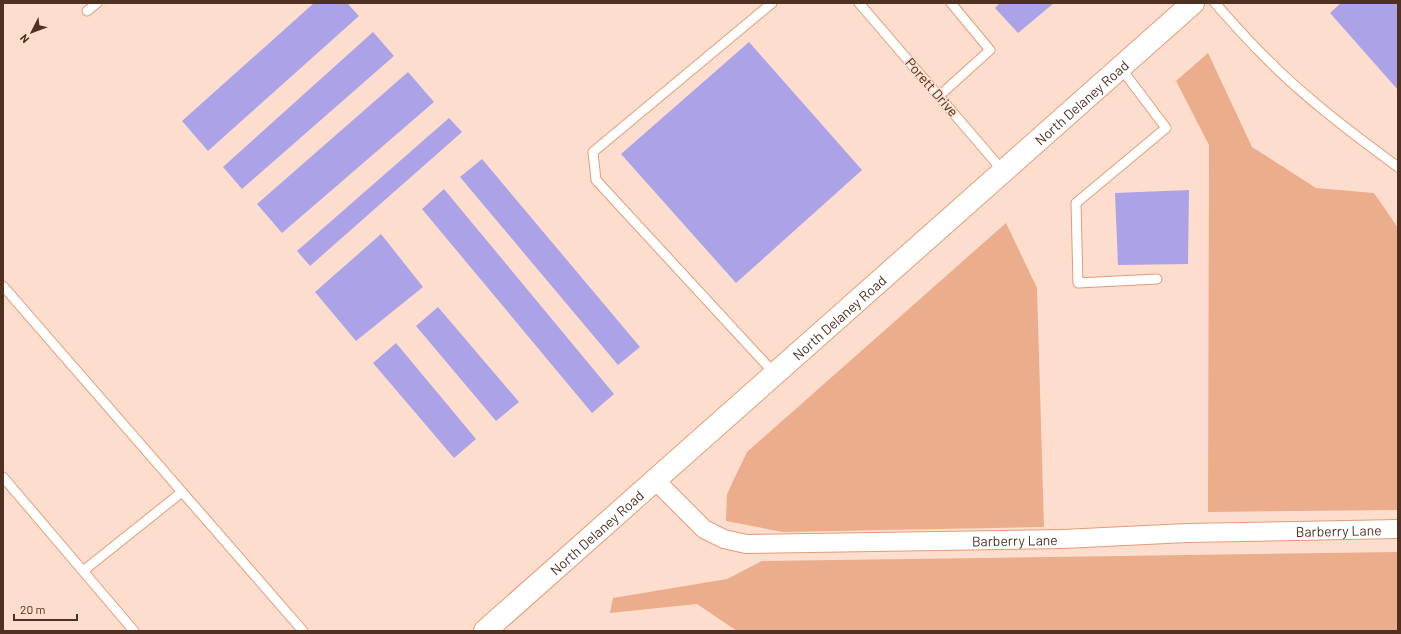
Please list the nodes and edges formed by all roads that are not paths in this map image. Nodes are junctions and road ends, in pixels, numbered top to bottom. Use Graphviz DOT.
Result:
graph roads {
  1 [pos="97,3"];
  2 [pos="772,3"];
  3 [pos="859,3"];
  4 [pos="951,3"];
  5 [pos="1192,3"];
  6 [pos="1215,3"];
  7 [pos="87,12"];
  8 [pos="1120,67"];
  9 [pos="939,96"];
  10 [pos="1398,167"];
  11 [pos="1004,171"];
  12 [pos="1157,279"];
  13 [pos="3,286"];
  14 [pos="775,374"];
  15 [pos="3,477"];
  16 [pos="655,480"];
  17 [pos="182,492"];
  18 [pos="1398,529"];
  19 [pos="83,571"];
  20 [pos="134,631"];
  21 [pos="303,631"];
  22 [pos="485,631"];
  1 -- 7 [label="lane"];
  2 -- 14 [label="lane"];
  3 -- 9 [label="lane, Porett Drive"];
  4 -- 9 [label="lane"];
  5 -- 8 [label="street, North Delaney Road"];
  6 -- 10 [label="lane"];
  8 -- 11 [label="street, North Delaney Road"];
  8 -- 12 [label="lane"];
  9 -- 11 [label="lane, Porett Drive"];
  11 -- 14 [label="street, North Delaney Road"];
  13 -- 17 [label="lane"];
  14 -- 16 [label="street, North Delaney Road"];
  15 -- 19 [label="lane"];
  16 -- 18 [label="street, Barberry Lane"];
  16 -- 22 [label="street, North Delaney Road"];
  17 -- 19 [label="lane"];
  17 -- 21 [label="lane"];
  19 -- 20 [label="lane"];
}
